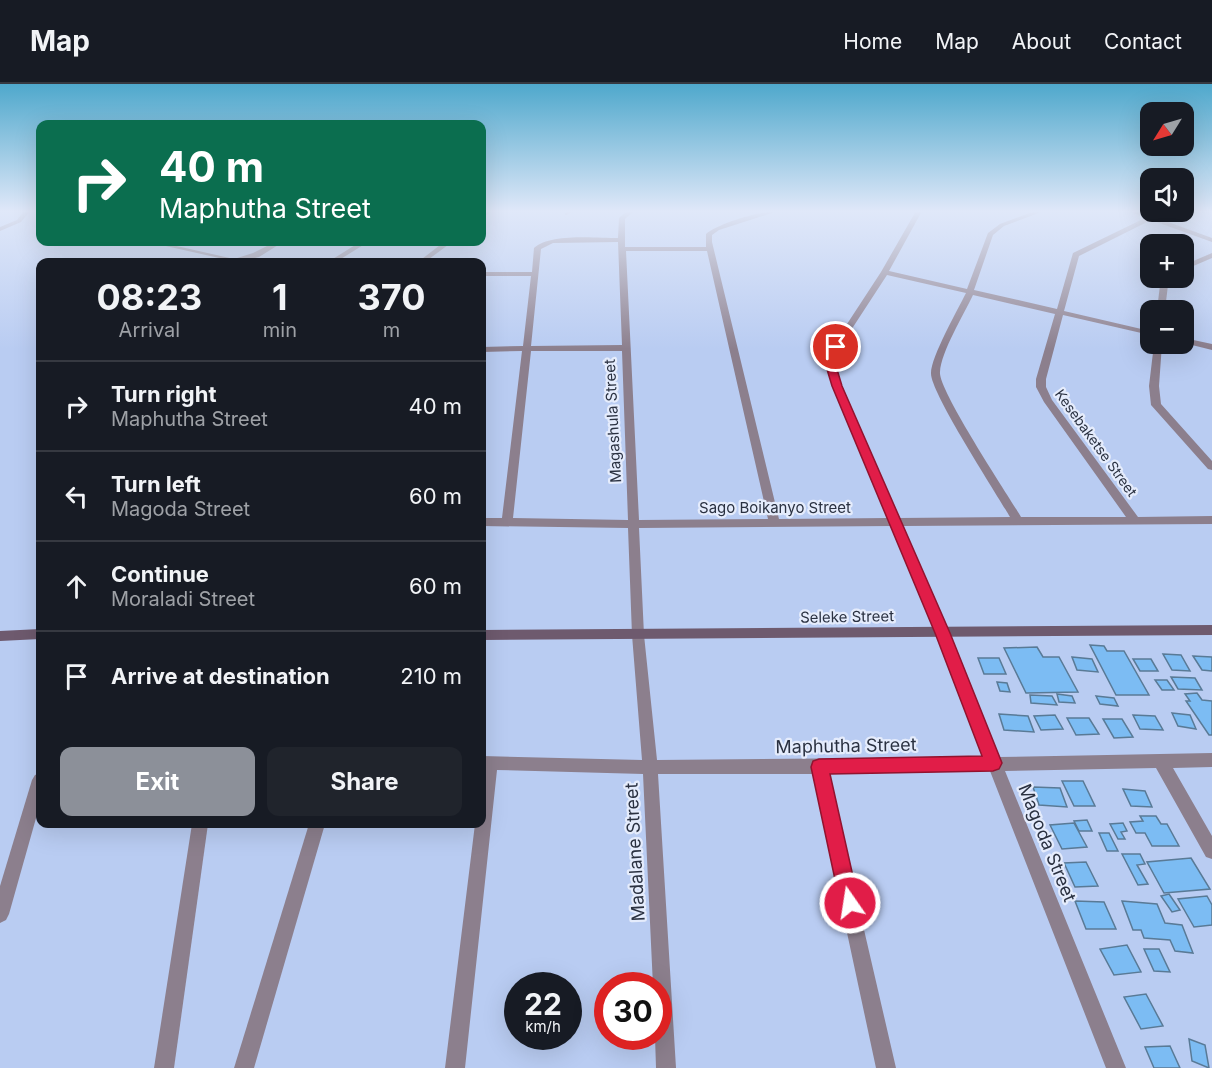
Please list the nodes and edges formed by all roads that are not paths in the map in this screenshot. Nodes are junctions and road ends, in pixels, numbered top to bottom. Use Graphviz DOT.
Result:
graph roads {
  1 [pos="537,257"];
  2 [pos="623,257"];
  3 [pos="711,257"];
  4 [pos="893,257"];
  5 [pos="982,257"];
  6 [pos="1076,257"];
  7 [pos="1208,257"];
  8 [pos="1194,263"];
  9 [pos="885,272"];
  10 [pos="486,274"];
  11 [pos="534,274"];
  12 [pos="970,292"];
  13 [pos="1060,312"];
  14 [pos="1140,331"];
  15 [pos="1194,342"];
  16 [pos="1212,347"];
  17 [pos="528,348"];
  18 [pos="625,348"];
  19 [pos="486,349"];
  20 [pos="1157,354"];
  21 [pos="1212,467"];
  22 [pos="1134,519"];
  23 [pos="1212,520"];
  24 [pos="1018,521"];
  25 [pos="486,522"];
  26 [pos="507,522"];
  27 [pos="774,522"];
  28 [pos="894,523"];
  29 [pos="634,524"];
  30 [pos="1212,630"];
  31 [pos="942,633"];
  32 [pos="36,634"];
  33 [pos="486,635"];
  34 [pos="638,635"];
  35 [pos="0,636"];
  36 [pos="1160,760"];
  37 [pos="1212,760"];
  38 [pos="486,763"];
  39 [pos="993,763"];
  40 [pos="650,767"];
  41 [pos="819,767"];
  42 [pos="36,793"];
  43 [pos="199,828"];
  44 [pos="316,828"];
  45 [pos="479,828"];
  46 [pos="1212,851"];
  47 [pos="0,914"];
  48 [pos="164,1068"];
  49 [pos="244,1068"];
  50 [pos="454,1068"];
  51 [pos="666,1068"];
  52 [pos="886,1068"];
  53 [pos="1116,1068"];
  1 -- 11 [label="street"];
  2 -- 18 [label="street, Magashula Street"];
  3 -- 27 [label="street"];
  4 -- 9 [label="street, Magoda Street"];
  5 -- 12 [label="street"];
  6 -- 13 [label="street, Kesebaketse Street"];
  7 -- 8 [label="street"];
  9 -- 12 [label="street"];
  9 -- 28 [label="street, Magoda Street"];
  10 -- 11 [label="street"];
  11 -- 17 [label="street"];
  12 -- 13 [label="street"];
  12 -- 24 [label="street"];
  13 -- 14 [label="street"];
  13 -- 22 [label="street, Kesebaketse Street"];
  15 -- 16 [label="street"];
  17 -- 18 [label="street"];
  17 -- 19 [label="street"];
  17 -- 26 [label="street"];
  18 -- 29 [label="street, Magashula Street"];
  20 -- 21 [label="street"];
  22 -- 23 [label="street, Sago Boikanyo Street"];
  22 -- 24 [label="street, Sago Boikanyo Street"];
  24 -- 28 [label="street, Sago Boikanyo Street"];
  25 -- 26 [label="street, Sago Boikanyo Street"];
  26 -- 29 [label="street, Sago Boikanyo Street"];
  27 -- 28 [label="street, Sago Boikanyo Street"];
  27 -- 29 [label="street, Sago Boikanyo Street"];
  28 -- 31 [label="street, Magoda Street"];
  29 -- 34 [label="street, Magashula Street"];
  30 -- 31 [label="street, Seleke Street"];
  31 -- 34 [label="street, Seleke Street"];
  31 -- 39 [label="street, Magoda Street"];
  32 -- 35 [label="street"];
  33 -- 34 [label="street, Seleke Street"];
  34 -- 40 [label="street, Madalane Street"];
  36 -- 37 [label="street, Maphutha Street"];
  36 -- 39 [label="street, Maphutha Street"];
  36 -- 46 [label="street"];
  38 -- 40 [label="street, Maphutha Street"];
  39 -- 41 [label="street, Maphutha Street"];
  39 -- 53 [label="street, Magoda Street"];
  40 -- 41 [label="street, Maphutha Street"];
  40 -- 51 [label="street, Madalane Street"];
  41 -- 52 [label="street"];
  42 -- 47 [label="street"];
  43 -- 48 [label="street"];
  44 -- 49 [label="street"];
  45 -- 50 [label="street"];
}
